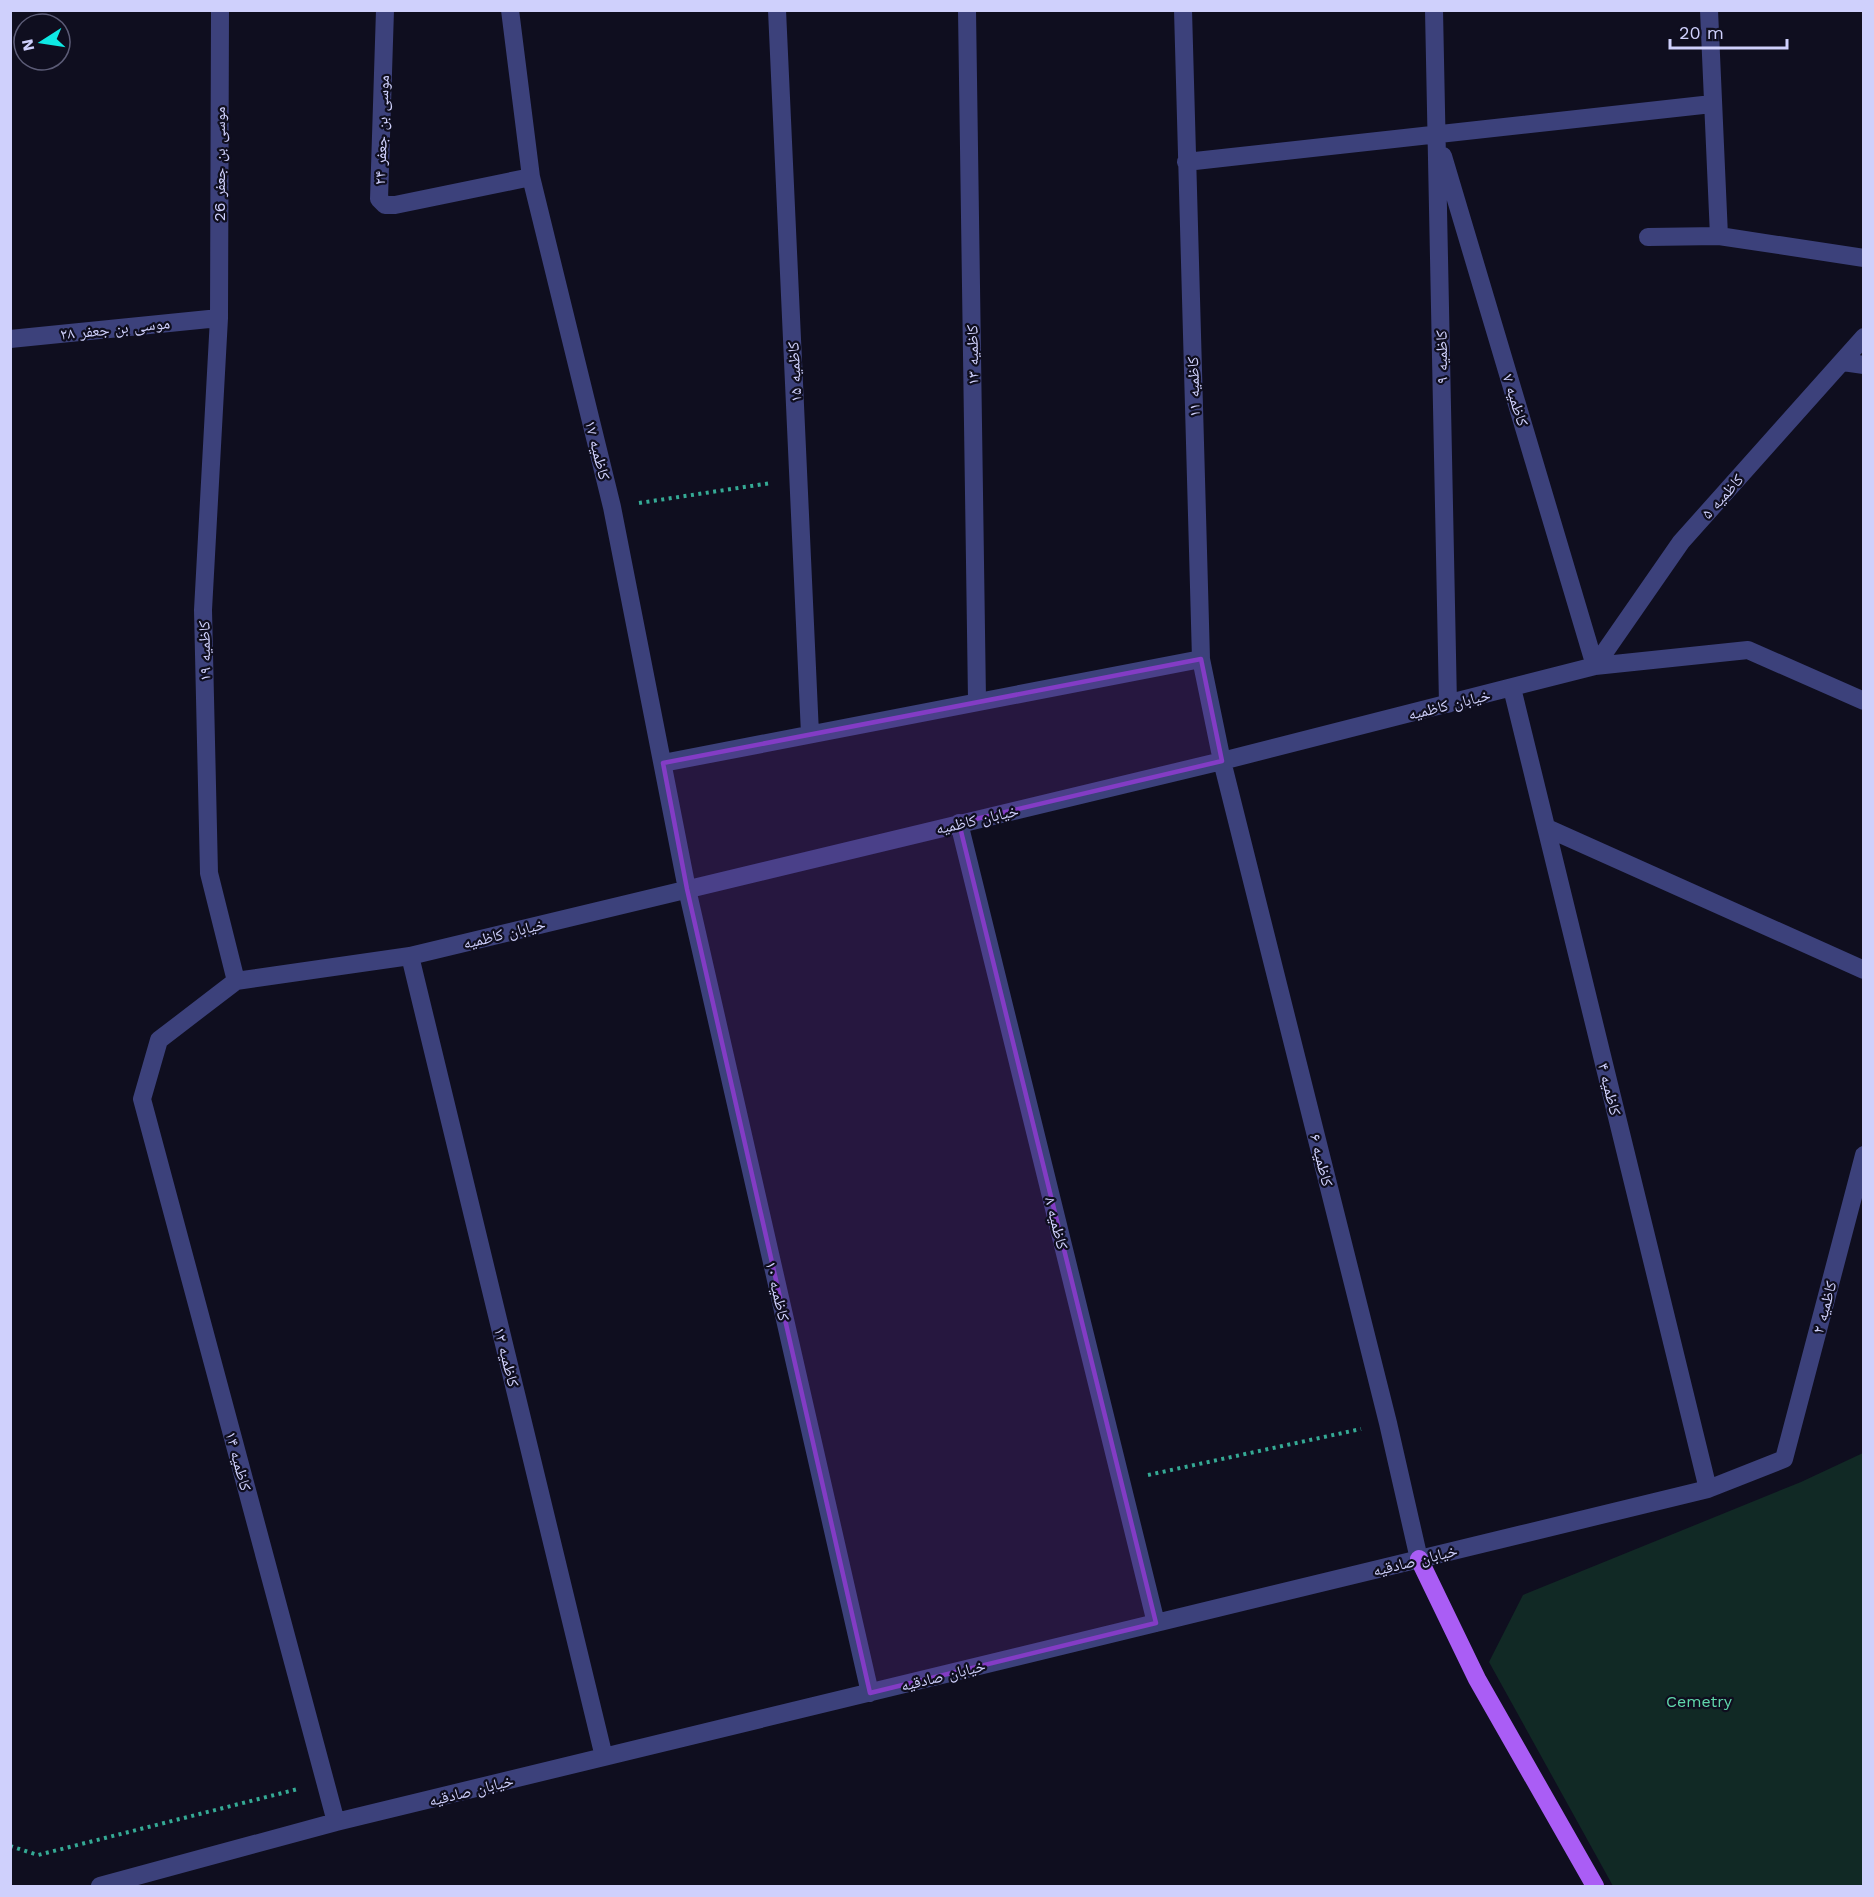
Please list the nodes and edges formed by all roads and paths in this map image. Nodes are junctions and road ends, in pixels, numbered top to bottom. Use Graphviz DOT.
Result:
graph roads {
  1 [pos="220,10"];
  2 [pos="385,10"];
  3 [pos="510,10"];
  4 [pos="777,10"];
  5 [pos="967,10"];
  6 [pos="1184,10"];
  7 [pos="1434,10"];
  8 [pos="1709,10"];
  9 [pos="1712,104"];
  10 [pos="1436,134"];
  11 [pos="1186,162"];
  12 [pos="531,177"];
  13 [pos="1719,236"];
  14 [pos="1648,237"];
  15 [pos="1863,258"];
  16 [pos="219,318"];
  17 [pos="1863,337"];
  18 [pos="10,339"];
  19 [pos="1843,362"];
  20 [pos="1863,365"];
  21 [pos="799,479"];
  22 [pos="612,507"];
  23 [pos="1201,658"];
  24 [pos="1595,666"];
  25 [pos="1512,688"];
  26 [pos="977,700"];
  27 [pos="1863,701"];
  28 [pos="1448,704"];
  29 [pos="810,734"];
  30 [pos="1222,761"];
  31 [pos="663,763"];
  32 [pos="959,823"];
  33 [pos="1547,828"];
  34 [pos="687,889"];
  35 [pos="410,956"];
  36 [pos="1863,970"];
  37 [pos="236,981"];
  38 [pos="142,1099"];
  39 [pos="1863,1155"];
  40 [pos="1388,1423"];
  41 [pos="1784,1459"];
  42 [pos="1121,1481"];
  43 [pos="1708,1489"];
  44 [pos="1419,1559"];
  45 [pos="1156,1623"];
  46 [pos="870,1693"];
  47 [pos="604,1757"];
  48 [pos="325,1782"];
  49 [pos="336,1822"];
  50 [pos="10,1846"];
  51 [pos="100,1887"];
  52 [pos="1595,1887"];
  1 -- 16 [label="street, موسی بن جعفر 26"];
  2 -- 12 [label="street, موسی بن جعفر ۲۴"];
  3 -- 12 [label="street, کاظمیه ۱۷"];
  4 -- 21 [label="street, کاظمیه ۱۵"];
  5 -- 26 [label="street, کاظمیه ۱۳"];
  6 -- 11 [label="street, کاظمیه ۱۱"];
  7 -- 10 [label="street, کاظمیه ۹"];
  8 -- 9 [label="street"];
  9 -- 10 [label="street"];
  9 -- 13 [label="street"];
  10 -- 11 [label="street"];
  10 -- 24 [label="street, کاظمیه ۷"];
  10 -- 28 [label="street, کاظمیه ۹"];
  11 -- 23 [label="street, کاظمیه ۱۱"];
  12 -- 22 [label="street, کاظمیه ۱۷"];
  13 -- 14 [label="street"];
  13 -- 15 [label="street"];
  16 -- 18 [label="street, موسی بن جعفر ۲۸"];
  16 -- 37 [label="street, کاظمیه ۱۹"];
  17 -- 19 [label="street, کاظمیه ۵"];
  19 -- 20 [label="street"];
  19 -- 24 [label="street, کاظمیه ۵"];
  21 -- 22 [label="path"];
  21 -- 29 [label="street, کاظمیه ۱۵"];
  22 -- 31 [label="street, کاظمیه ۱۷"];
  23 -- 26 [label="street"];
  23 -- 30 [label="street, کاظمیه ۱۱"];
  24 -- 25 [label="street, خیابان کاظمیه"];
  24 -- 27 [label="street, خیابان کاظمیه"];
  25 -- 28 [label="street, خیابان کاظمیه"];
  25 -- 33 [label="street, کاظمیه ۴"];
  26 -- 29 [label="street"];
  28 -- 30 [label="street, خیابان کاظمیه"];
  29 -- 31 [label="street"];
  30 -- 32 [label="street, خیابان کاظمیه"];
  30 -- 40 [label="street, کاظمیه ۶"];
  31 -- 34 [label="street, کاظمیه ۱۷"];
  32 -- 34 [label="street, خیابان کاظمیه"];
  32 -- 42 [label="street, کاظمیه ۸"];
  33 -- 36 [label="street"];
  33 -- 43 [label="street, کاظمیه ۴"];
  34 -- 35 [label="street, خیابان کاظمیه"];
  34 -- 46 [label="street, کاظمیه ۱۰"];
  35 -- 37 [label="street, خیابان کاظمیه"];
  35 -- 47 [label="street, کاظمیه ۱۲"];
  37 -- 38 [label="street, خیابان کاظمیه"];
  38 -- 48 [label="street, کاظمیه ۱۴"];
  39 -- 41 [label="street, کاظمیه ۲"];
  40 -- 42 [label="path"];
  40 -- 44 [label="street, کاظمیه ۶"];
  41 -- 43 [label="street, خیابان صادقیه"];
  42 -- 45 [label="street, کاظمیه ۸"];
  43 -- 44 [label="street, خیابان صادقیه"];
  44 -- 45 [label="street, خیابان صادقیه"];
  44 -- 52 [label="main road"];
  45 -- 46 [label="street, خیابان صادقیه"];
  46 -- 47 [label="street, خیابان صادقیه"];
  47 -- 49 [label="street, خیابان صادقیه"];
  48 -- 49 [label="street, کاظمیه ۱۴"];
  48 -- 50 [label="path"];
  49 -- 51 [label="street, خیابان صادقیه"];
}
